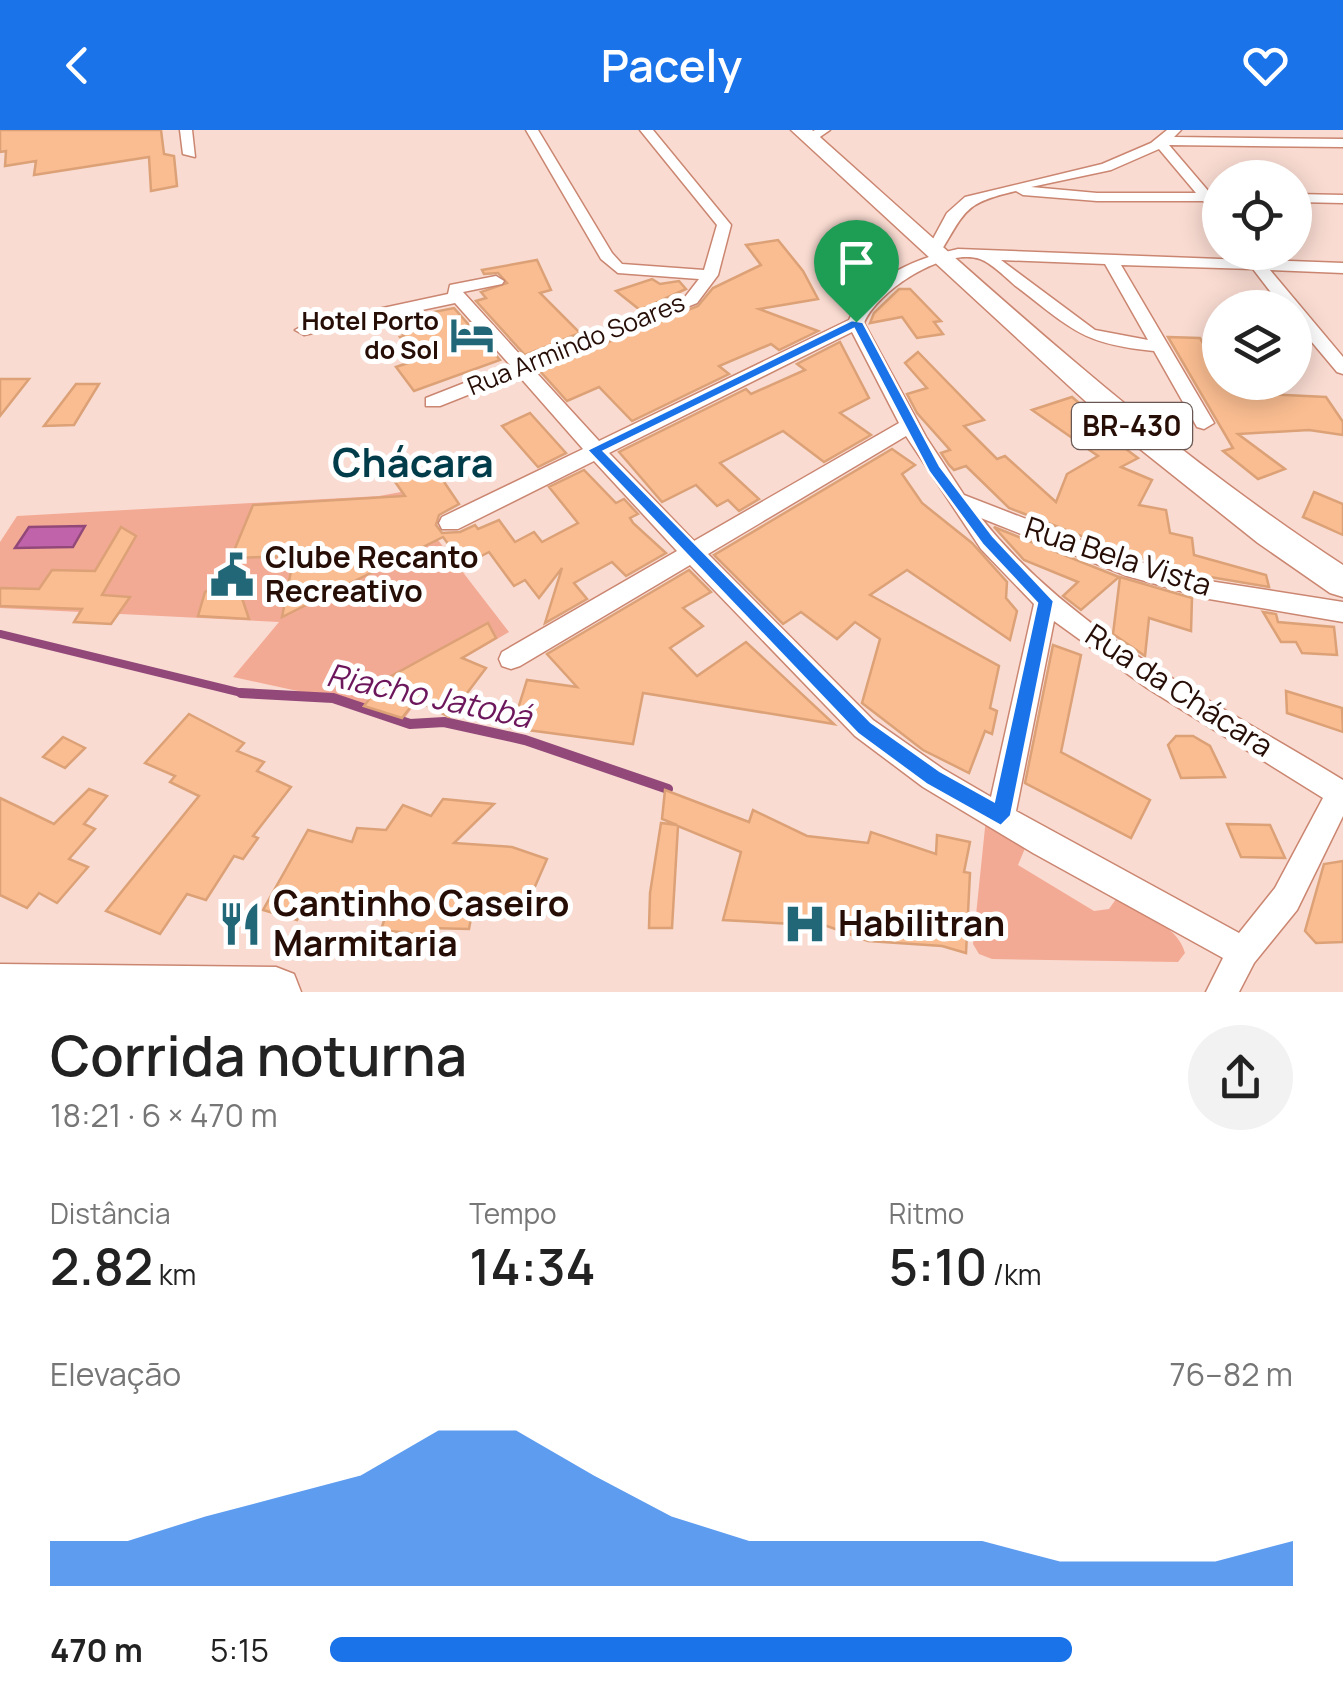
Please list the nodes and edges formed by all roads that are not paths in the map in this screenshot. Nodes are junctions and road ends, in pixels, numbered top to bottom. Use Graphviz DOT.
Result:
graph roads {
  1 [pos="186,130"];
  2 [pos="532,130"];
  3 [pos="646,130"];
  4 [pos="1175,130"];
  5 [pos="812,132"];
  6 [pos="1162,142"];
  7 [pos="1343,143"];
  8 [pos="190,154"];
  9 [pos="1202,184"];
  10 [pos="1005,189"];
  11 [pos="1202,197"];
  12 [pos="1312,198"];
  13 [pos="1343,199"];
  14 [pos="939,253"];
  15 [pos="987,256"];
  16 [pos="1202,261"];
  17 [pos="1112,262"];
  18 [pos="1312,265"];
  19 [pos="1343,268"];
  20 [pos="1262,270"];
  21 [pos="710,275"];
  22 [pos="496,281"];
  23 [pos="1278,290"];
  24 [pos="458,297"];
  25 [pos="856,322"];
  26 [pos="1312,326"];
  27 [pos="304,330"];
  28 [pos="1156,346"];
  29 [pos="1334,347"];
  30 [pos="520,368"];
  31 [pos="1343,368"];
  32 [pos="433,402"];
  33 [pos="1204,423"];
  34 [pos="908,426"];
  35 [pos="594,450"];
  36 [pos="956,500"];
  37 [pos="450,523"];
  38 [pos="694,555"];
  39 [pos="1343,584"];
  40 [pos="1046,601"];
  41 [pos="1343,612"];
  42 [pos="512,660"];
  43 [pos="1342,794"];
  44 [pos="1001,816"];
  45 [pos="1243,952"];
  46 [pos="0,989"];
  47 [pos="276,992"];
  48 [pos="1222,992"];
  1 -- 8 [label="street"];
  2 -- 21 [label="street"];
  3 -- 21 [label="street"];
  4 -- 6 [label="street"];
  5 -- 14 [label="main road, BR-430"];
  6 -- 7 [label="street"];
  6 -- 9 [label="street"];
  6 -- 10 [label="street"];
  10 -- 11 [label="street"];
  10 -- 14 [label="street"];
  12 -- 13 [label="street"];
  14 -- 15 [label="street"];
  14 -- 25 [label="street"];
  14 -- 39 [label="main road, BR-430"];
  15 -- 17 [label="street"];
  15 -- 28 [label="street"];
  16 -- 17 [label="street"];
  17 -- 28 [label="street"];
  18 -- 19 [label="street"];
  20 -- 23 [label="street"];
  21 -- 30 [label="street, Rua Armindo Soares"];
  22 -- 24 [label="street"];
  24 -- 27 [label="street"];
  24 -- 30 [label="street"];
  25 -- 34 [label="street, Rua da Chácara"];
  25 -- 35 [label="street"];
  26 -- 29 [label="street"];
  28 -- 33 [label="street"];
  29 -- 31 [label="street"];
  30 -- 32 [label="street, Rua Armindo Soares"];
  30 -- 35 [label="street"];
  34 -- 36 [label="street, Rua da Chácara"];
  34 -- 38 [label="street"];
  35 -- 37 [label="street"];
  35 -- 38 [label="street"];
  36 -- 40 [label="street, Rua da Chácara"];
  36 -- 41 [label="street, Rua Bela Vista"];
  38 -- 42 [label="street"];
  38 -- 44 [label="street"];
  40 -- 43 [label="street, Rua da Chácara"];
  40 -- 44 [label="street"];
  43 -- 45 [label="street"];
  44 -- 45 [label="street"];
  45 -- 48 [label="street"];
  46 -- 47 [label="main road"];
}
